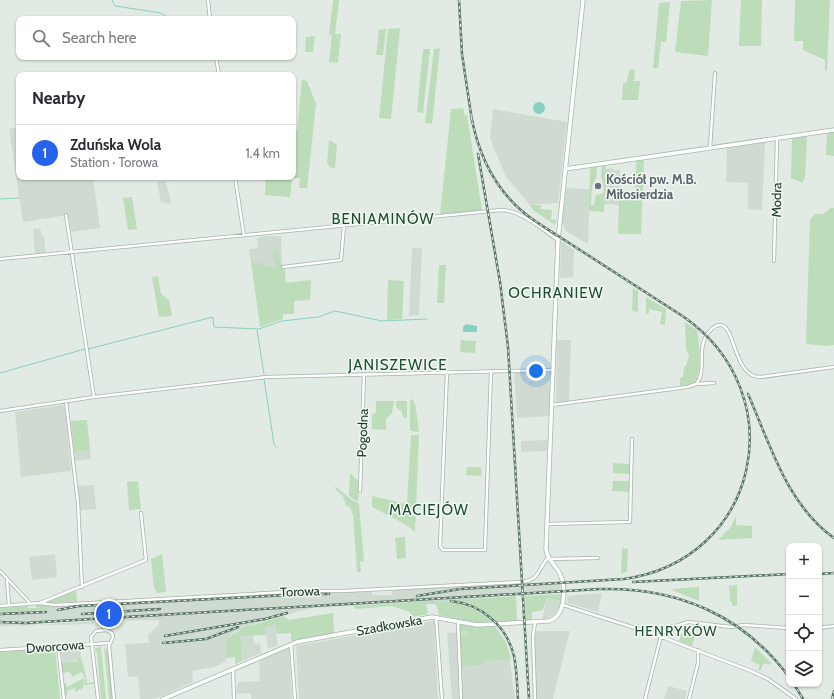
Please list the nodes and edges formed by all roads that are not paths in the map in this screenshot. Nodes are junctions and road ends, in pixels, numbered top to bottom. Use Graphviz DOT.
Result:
graph roads {
  1 [pos="208,0"];
  2 [pos="583,0"];
  3 [pos="210,16"];
  4 [pos="216,60"];
  5 [pos="218,72"];
  6 [pos="715,73"];
  7 [pos="834,130"];
  8 [pos="777,139"];
  9 [pos="710,148"];
  10 [pos="565,169"];
  11 [pos="235,180"];
  12 [pos="66,215"];
  13 [pos="344,226"];
  14 [pos="244,236"];
  15 [pos="558,240"];
  16 [pos="72,252"];
  17 [pos="0,259"];
  18 [pos="774,261"];
  19 [pos="282,267"];
  20 [pos="834,367"];
  21 [pos="554,370"];
  22 [pos="491,371"];
  23 [pos="508,371"];
  24 [pos="512,371"];
  25 [pos="447,372"];
  26 [pos="364,374"];
  27 [pos="696,384"];
  28 [pos="714,384"];
  29 [pos="94,397"];
  30 [pos="66,401"];
  31 [pos="552,405"];
  32 [pos="0,411"];
  33 [pos="632,439"];
  34 [pos="360,491"];
  35 [pos="140,513"];
  36 [pos="547,524"];
  37 [pos="548,557"];
  38 [pos="598,558"];
  39 [pos="0,570"];
  40 [pos="7,579"];
  41 [pos="82,587"];
  42 [pos="40,603"];
  43 [pos="30,604"];
  44 [pos="563,604"];
  45 [pos="9,605"];
  46 [pos="0,606"];
  47 [pos="436,617"];
  48 [pos="458,621"];
  49 [pos="534,623"];
  50 [pos="834,626"];
  51 [pos="786,628"];
  52 [pos="822,628"];
  53 [pos="660,636"];
  54 [pos="110,643"];
  55 [pos="92,644"];
  56 [pos="291,644"];
  57 [pos="58,646"];
  58 [pos="0,650"];
  59 [pos="698,650"];
  60 [pos="233,668"];
  61 [pos="461,698"];
  62 [pos="64,699"];
  63 [pos="98,699"];
  64 [pos="114,699"];
  65 [pos="163,699"];
  66 [pos="234,699"];
  67 [pos="295,699"];
  68 [pos="442,699"];
  69 [pos="535,699"];
  70 [pos="645,699"];
  71 [pos="690,699"];
  72 [pos="796,699"];
  1 -- 3 [label="street"];
  2 -- 10 [label="street"];
  4 -- 5 [label="street"];
  6 -- 9 [label="street"];
  7 -- 8 [label="street"];
  8 -- 9 [label="street"];
  8 -- 18 [label="street, Modra"];
  9 -- 10 [label="street"];
  10 -- 15 [label="street"];
  11 -- 14 [label="street"];
  12 -- 16 [label="street"];
  13 -- 14 [label="street"];
  13 -- 15 [label="street"];
  13 -- 19 [label="street"];
  14 -- 16 [label="street"];
  15 -- 21 [label="street"];
  16 -- 17 [label="street"];
  16 -- 29 [label="street"];
  20 -- 27 [label="street"];
  21 -- 24 [label="street"];
  21 -- 31 [label="street"];
  22 -- 23 [label="street"];
  22 -- 25 [label="street"];
  22 -- 25 [label="street"];
  25 -- 26 [label="street"];
  26 -- 29 [label="street"];
  26 -- 34 [label="street, Pogodna"];
  27 -- 28 [label="street"];
  27 -- 31 [label="street"];
  29 -- 30 [label="street"];
  30 -- 32 [label="street"];
  30 -- 41 [label="street"];
  31 -- 36 [label="street"];
  33 -- 36 [label="street"];
  35 -- 41 [label="street"];
  36 -- 37 [label="street"];
  37 -- 38 [label="street"];
  37 -- 42 [label="street, Torowa"];
  37 -- 44 [label="street"];
  39 -- 40 [label="street"];
  40 -- 43 [label="street"];
  40 -- 45 [label="street"];
  41 -- 42 [label="street"];
  42 -- 43 [label="street"];
  43 -- 45 [label="street"];
  44 -- 49 [label="street, Szadkowska"];
  44 -- 53 [label="street"];
  45 -- 46 [label="street"];
  47 -- 48 [label="street, Szadkowska"];
  47 -- 56 [label="street, Szadkowska"];
  47 -- 68 [label="street"];
  48 -- 49 [label="street, Szadkowska"];
  48 -- 61 [label="street"];
  49 -- 69 [label="street"];
  50 -- 52 [label="street"];
  51 -- 53 [label="street"];
  53 -- 59 [label="street"];
  53 -- 70 [label="street"];
  54 -- 55 [label="street, Dworcowa"];
  54 -- 55 [label="street"];
  54 -- 64 [label="street"];
  55 -- 57 [label="street, Dworcowa"];
  55 -- 63 [label="street"];
  56 -- 60 [label="street, Szadkowska"];
  56 -- 67 [label="street"];
  57 -- 58 [label="street, Dworcowa"];
  57 -- 62 [label="street"];
  59 -- 71 [label="street"];
  59 -- 72 [label="street"];
  60 -- 65 [label="street, Szadkowska"];
  60 -- 66 [label="street"];
}
